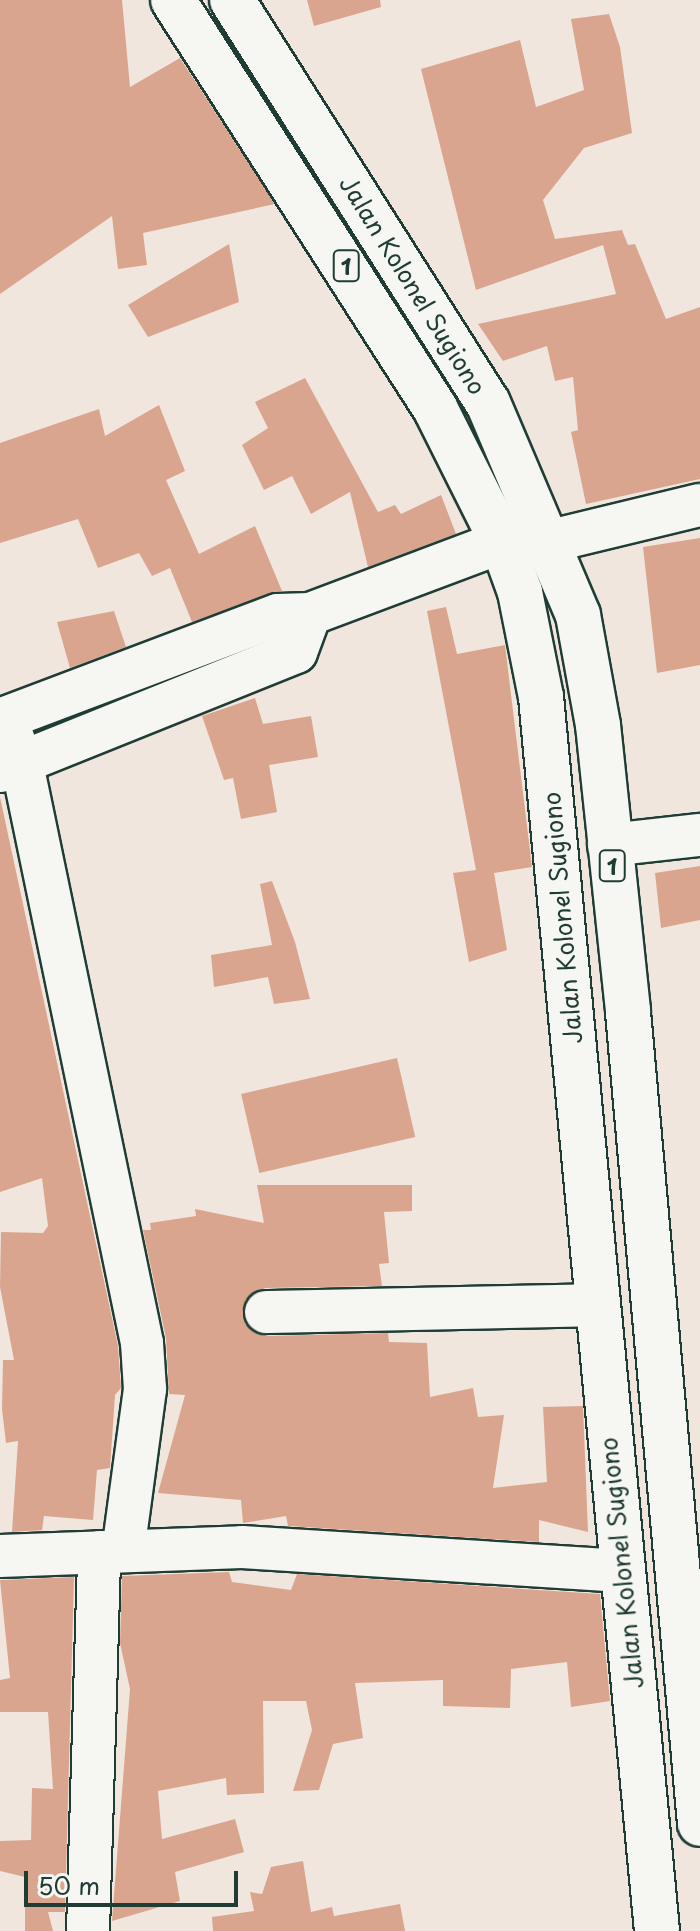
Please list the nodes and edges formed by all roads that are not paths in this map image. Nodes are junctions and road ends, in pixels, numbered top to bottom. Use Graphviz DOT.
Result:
graph roads {
  1 [pos="173,0"];
  2 [pos="232,0"];
  3 [pos="700,505"];
  4 [pos="551,541"];
  5 [pos="502,542"];
  6 [pos="310,614"];
  7 [pos="3,719"];
  8 [pos="11,767"];
  9 [pos="700,835"];
  10 [pos="609,845"];
  11 [pos="595,1305"];
  12 [pos="266,1312"];
  13 [pos="661,1434"];
  14 [pos="609,1440"];
  15 [pos="111,1551"];
  16 [pos="0,1556"];
  17 [pos="622,1571"];
  18 [pos="700,1824"];
  19 [pos="88,1931"];
  20 [pos="657,1931"];
  1 -- 5 [label="highway, Jalan Kolonel Sugiono / 1"];
  2 -- 4 [label="highway, Jalan Kolonel Sugiono / 1"];
  3 -- 4 [label="street"];
  4 -- 10 [label="highway, Jalan Kolonel Sugiono / 1"];
  5 -- 6 [label="street"];
  5 -- 11 [label="highway, Jalan Kolonel Sugiono / 1"];
  6 -- 7 [label="street"];
  6 -- 8 [label="street"];
  7 -- 8 [label="street"];
  8 -- 15 [label="street"];
  9 -- 10 [label="street"];
  10 -- 13 [label="highway, Jalan Kolonel Sugiono / 1"];
  11 -- 12 [label="street"];
  11 -- 14 [label="highway, Jalan Kolonel Sugiono / 1"];
  13 -- 14 [label="highway"];
  13 -- 18 [label="highway, Jalan Kolonel Sugiono / 1"];
  14 -- 17 [label="highway, Jalan Kolonel Sugiono / 1"];
  15 -- 16 [label="street"];
  15 -- 17 [label="street"];
  15 -- 19 [label="street"];
  17 -- 20 [label="highway, Jalan Kolonel Sugiono / 1"];
}
